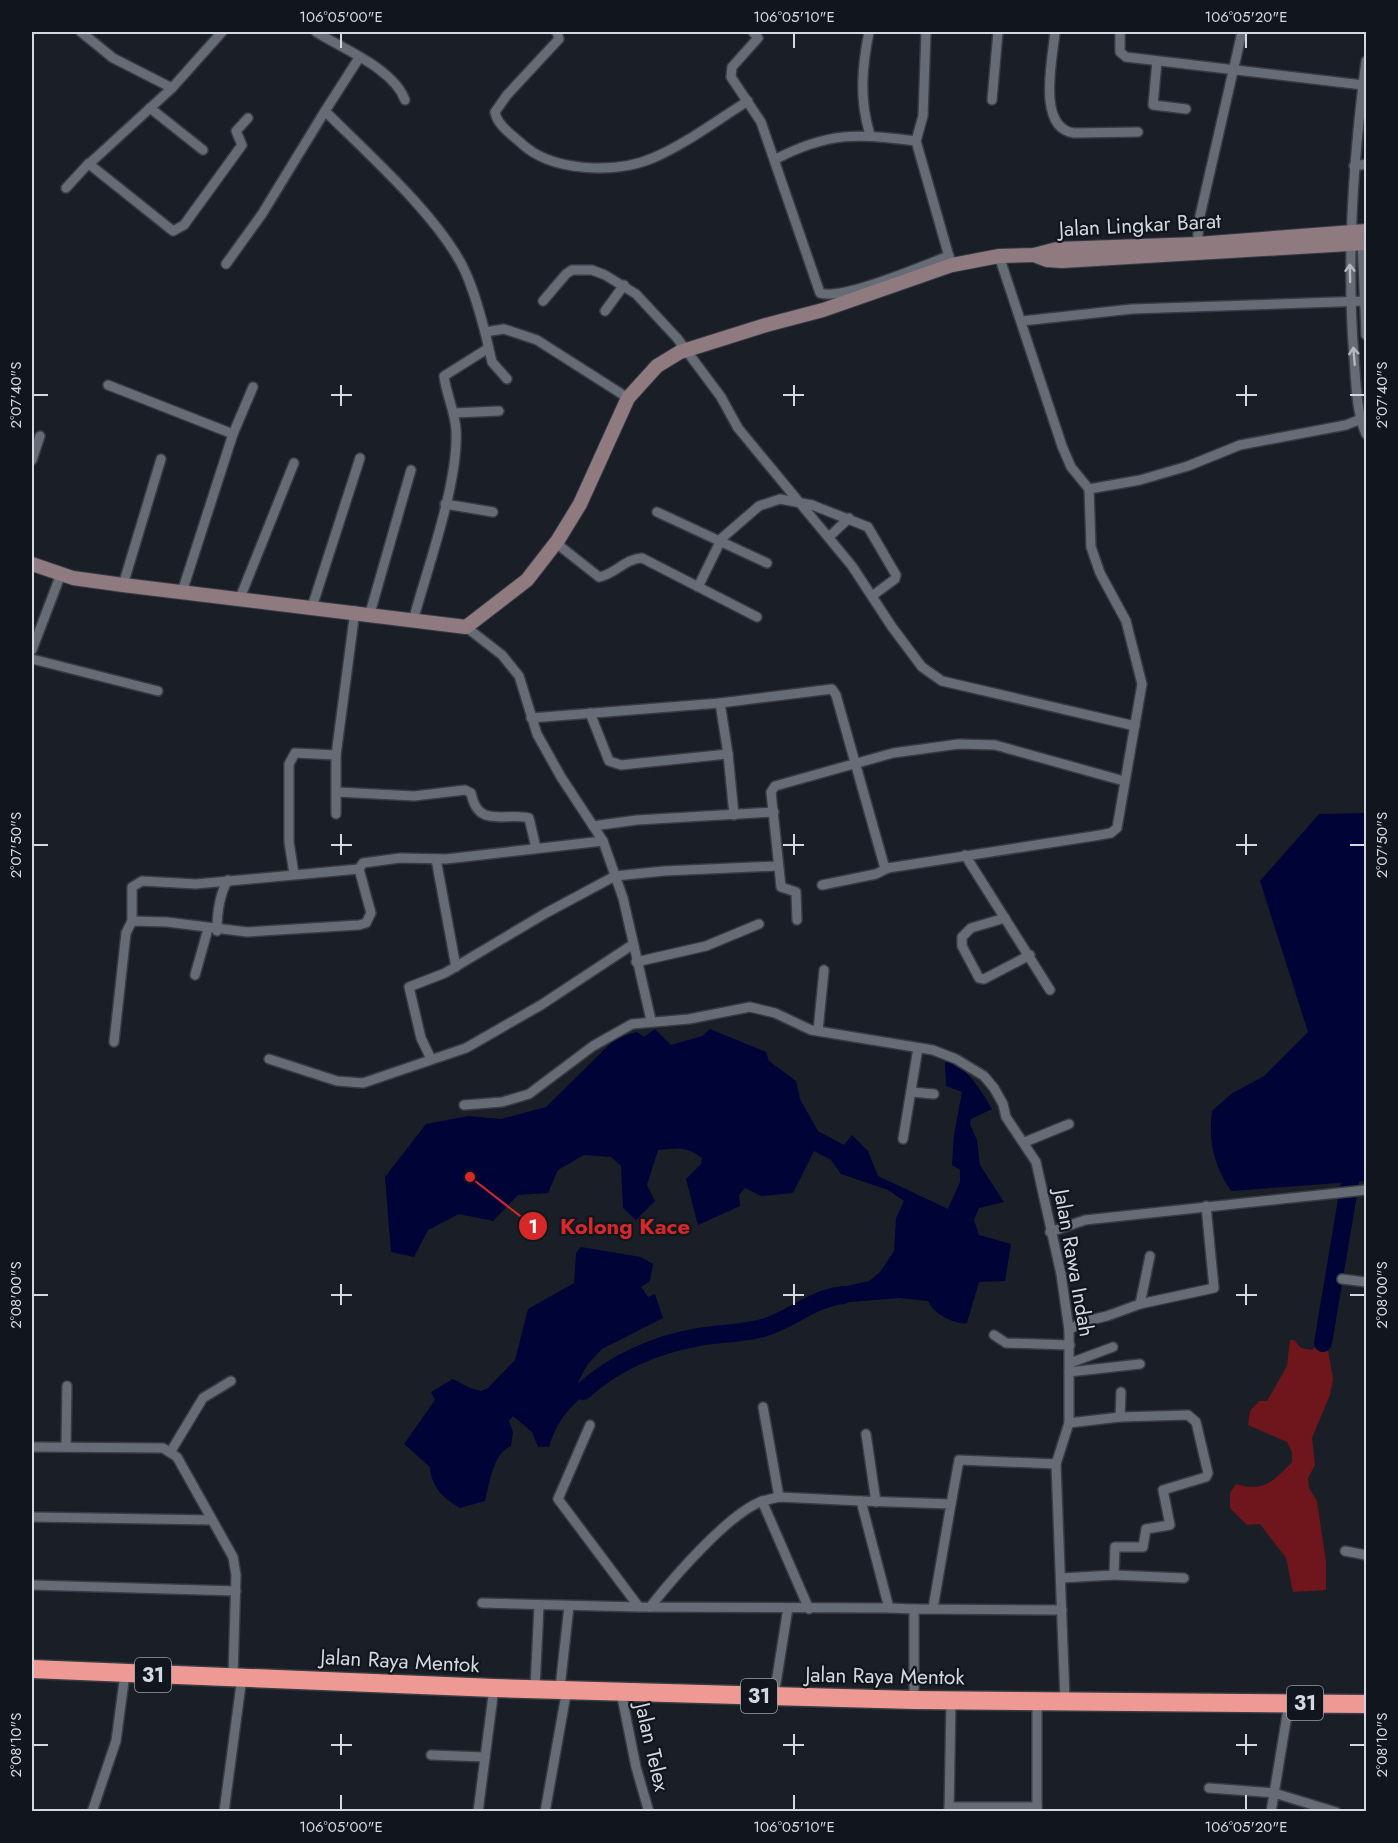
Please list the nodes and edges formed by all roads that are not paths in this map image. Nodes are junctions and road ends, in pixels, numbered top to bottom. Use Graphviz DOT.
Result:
graph roads {
  1 [pos="81,32"];
  2 [pos="222,32"];
  3 [pos="316,32"];
  4 [pos="558,32"];
  5 [pos="869,32"];
  6 [pos="926,32"];
  7 [pos="998,32"];
  8 [pos="1055,32"];
  9 [pos="1120,32"];
  10 [pos="1242,32"];
  11 [pos="758,34"];
  12 [pos="359,58"];
  13 [pos="1157,61"];
  14 [pos="1366,61"];
  15 [pos="1236,70"];
  16 [pos="1363,86"];
  17 [pos="172,88"];
  18 [pos="405,100"];
  19 [pos="992,100"];
  20 [pos="748,101"];
  21 [pos="150,108"];
  22 [pos="1186,109"];
  23 [pos="325,111"];
  24 [pos="248,118"];
  25 [pos="1138,132"];
  26 [pos="870,135"];
  27 [pos="916,141"];
  28 [pos="203,150"];
  29 [pos="776,159"];
  30 [pos="89,163"];
  31 [pos="1366,164"];
  32 [pos="1354,166"];
  33 [pos="66,188"];
  34 [pos="1359,237"];
  35 [pos="1197,249"];
  36 [pos="999,256"];
  37 [pos="950,261"];
  38 [pos="226,264"];
  39 [pos="624,285"];
  40 [pos="543,301"];
  41 [pos="1365,301"];
  42 [pos="1350,302"];
  43 [pos="605,312"];
  44 [pos="1022,321"];
  45 [pos="485,332"];
  46 [pos="1366,335"];
  47 [pos="487,349"];
  48 [pos="686,350"];
  49 [pos="507,379"];
  50 [pos="108,385"];
  51 [pos="253,387"];
  52 [pos="628,398"];
  53 [pos="499,411"];
  54 [pos="454,413"];
  55 [pos="1363,424"];
  56 [pos="232,434"];
  57 [pos="40,435"];
  58 [pos="360,458"];
  59 [pos="161,459"];
  60 [pos="32,460"];
  61 [pos="294,463"];
  62 [pos="411,470"];
  63 [pos="1089,489"];
  64 [pos="800,503"];
  65 [pos="445,504"];
  66 [pos="493,512"];
  67 [pos="657,512"];
  68 [pos="849,518"];
  69 [pos="829,537"];
  70 [pos="720,542"];
  71 [pos="556,543"];
  72 [pos="767,563"];
  73 [pos="32,564"];
  74 [pos="61,574"];
  75 [pos="123,585"];
  76 [pos="698,587"];
  77 [pos="182,592"];
  78 [pos="872,596"];
  79 [pos="240,598"];
  80 [pos="312,606"];
  81 [pos="355,611"];
  82 [pos="370,613"];
  83 [pos="757,617"];
  84 [pos="413,621"];
  85 [pos="466,627"];
  86 [pos="32,650"];
  87 [pos="32,659"];
  88 [pos="158,691"];
  89 [pos="720,703"];
  90 [pos="590,713"];
  91 [pos="531,718"];
  92 [pos="1135,726"];
  93 [pos="728,754"];
  94 [pos="336,755"];
  95 [pos="856,763"];
  96 [pos="1124,781"];
  97 [pos="337,792"];
  98 [pos="774,813"];
  99 [pos="336,814"];
  100 [pos="734,815"];
  101 [pos="593,826"];
  102 [pos="603,841"];
  103 [pos="536,848"];
  104 [pos="965,855"];
  105 [pos="436,859"];
  106 [pos="778,866"];
  107 [pos="888,868"];
  108 [pos="359,869"];
  109 [pos="294,874"];
  110 [pos="615,876"];
  111 [pos="228,880"];
  112 [pos="822,885"];
  113 [pos="1005,918"];
  114 [pos="797,920"];
  115 [pos="132,921"];
  116 [pos="759,924"];
  117 [pos="212,930"];
  118 [pos="632,945"];
  119 [pos="1030,955"];
  120 [pos="636,962"];
  121 [pos="456,967"];
  122 [pos="825,970"];
  123 [pos="195,975"];
  124 [pos="1050,990"];
  125 [pos="651,1020"];
  126 [pos="818,1031"];
  127 [pos="114,1042"];
  128 [pos="918,1048"];
  129 [pos="269,1059"];
  130 [pos="431,1059"];
  131 [pos="911,1092"];
  132 [pos="934,1094"];
  133 [pos="464,1105"];
  134 [pos="1069,1124"];
  135 [pos="903,1139"];
  136 [pos="1024,1142"];
  137 [pos="1366,1190"];
  138 [pos="1206,1206"];
  139 [pos="1050,1232"];
  140 [pos="1150,1256"];
  141 [pos="1342,1279"];
  142 [pos="1366,1282"];
  143 [pos="1140,1304"];
  144 [pos="1069,1330"];
  145 [pos="994,1335"];
  146 [pos="1070,1345"];
  147 [pos="1113,1347"];
  148 [pos="1140,1364"];
  149 [pos="1069,1368"];
  150 [pos="231,1382"];
  151 [pos="67,1386"];
  152 [pos="1121,1392"];
  153 [pos="763,1407"];
  154 [pos="1120,1417"];
  155 [pos="1069,1423"];
  156 [pos="590,1425"];
  157 [pos="866,1434"];
  158 [pos="32,1447"];
  159 [pos="66,1447"];
  160 [pos="171,1451"];
  161 [pos="1056,1464"];
  162 [pos="778,1497"];
  163 [pos="762,1502"];
  164 [pos="861,1502"];
  165 [pos="876,1502"];
  166 [pos="951,1504"];
  167 [pos="32,1517"];
  168 [pos="212,1520"];
  169 [pos="1345,1551"];
  170 [pos="1366,1554"];
  171 [pos="1114,1575"];
  172 [pos="1062,1578"];
  173 [pos="1184,1578"];
  174 [pos="32,1585"];
  175 [pos="236,1591"];
  176 [pos="482,1603"];
  177 [pos="539,1606"];
  178 [pos="569,1606"];
  179 [pos="639,1607"];
  180 [pos="650,1607"];
  181 [pos="788,1608"];
  182 [pos="889,1608"];
  183 [pos="933,1608"];
  184 [pos="809,1609"];
  185 [pos="914,1609"];
  186 [pos="1062,1610"];
  187 [pos="32,1669"];
  188 [pos="126,1674"];
  189 [pos="238,1676"];
  190 [pos="494,1688"];
  191 [pos="535,1688"];
  192 [pos="564,1689"];
  193 [pos="621,1692"];
  194 [pos="774,1696"];
  195 [pos="1037,1699"];
  196 [pos="914,1700"];
  197 [pos="951,1700"];
  198 [pos="1065,1700"];
  199 [pos="1289,1703"];
  200 [pos="1366,1704"];
  201 [pos="431,1755"];
  202 [pos="485,1757"];
  203 [pos="1209,1788"];
  204 [pos="1274,1793"];
  205 [pos="949,1809"];
  206 [pos="1037,1809"];
  207 [pos="92,1812"];
  208 [pos="224,1812"];
  209 [pos="478,1812"];
  210 [pos="545,1812"];
  211 [pos="649,1812"];
  212 [pos="1271,1812"];
  213 [pos="1336,1812"];
  1 -- 17 [label="street"];
  2 -- 17 [label="street"];
  3 -- 12 [label="street"];
  4 -- 20 [label="street"];
  5 -- 26 [label="street"];
  6 -- 27 [label="street"];
  7 -- 19 [label="street"];
  8 -- 25 [label="street"];
  9 -- 13 [label="street"];
  10 -- 15 [label="street"];
  11 -- 20 [label="street"];
  12 -- 18 [label="street"];
  12 -- 23 [label="street"];
  13 -- 15 [label="street"];
  13 -- 22 [label="street"];
  14 -- 16 [label="street"];
  15 -- 16 [label="street"];
  15 -- 35 [label="street"];
  16 -- 32 [label="street"];
  17 -- 21 [label="street"];
  20 -- 29 [label="street"];
  21 -- 28 [label="street"];
  21 -- 30 [label="street"];
  23 -- 38 [label="street"];
  23 -- 45 [label="street"];
  24 -- 30 [label="street"];
  26 -- 27 [label="street"];
  26 -- 29 [label="street"];
  27 -- 37 [label="street"];
  29 -- 37 [label="street"];
  30 -- 33 [label="street"];
  31 -- 32 [label="street"];
  32 -- 34 [label="street"];
  34 -- 35 [label="street, Jalan Lingkar Barat"];
  34 -- 41 [label="street"];
  42 -- 34 [label="street, one-way"];
  35 -- 36 [label="street, Jalan Lingkar Barat"];
  36 -- 37 [label="street, Jalan Lingkar Barat"];
  36 -- 44 [label="street"];
  37 -- 48 [label="street, Jalan Lingkar Barat"];
  39 -- 40 [label="street"];
  39 -- 43 [label="street"];
  39 -- 48 [label="street"];
  41 -- 42 [label="street"];
  41 -- 46 [label="street"];
  42 -- 44 [label="street"];
  55 -- 42 [label="street, one-way"];
  44 -- 63 [label="street"];
  45 -- 47 [label="street"];
  45 -- 52 [label="street"];
  47 -- 49 [label="street"];
  47 -- 54 [label="street"];
  48 -- 52 [label="street, Jalan Lingkar Barat"];
  48 -- 64 [label="street"];
  50 -- 56 [label="street"];
  51 -- 56 [label="street"];
  52 -- 71 [label="street, Jalan Lingkar Barat"];
  53 -- 54 [label="street"];
  54 -- 65 [label="street"];
  55 -- 63 [label="street"];
  56 -- 77 [label="street"];
  57 -- 60 [label="street"];
  58 -- 80 [label="street"];
  59 -- 75 [label="street"];
  61 -- 79 [label="street"];
  62 -- 82 [label="street"];
  63 -- 92 [label="street"];
  64 -- 68 [label="street"];
  64 -- 69 [label="street"];
  64 -- 70 [label="street"];
  65 -- 66 [label="street"];
  65 -- 84 [label="street"];
  67 -- 70 [label="street"];
  68 -- 69 [label="street"];
  68 -- 78 [label="street"];
  69 -- 78 [label="street"];
  70 -- 72 [label="street"];
  70 -- 76 [label="street"];
  71 -- 76 [label="street"];
  71 -- 85 [label="street, Jalan Lingkar Barat"];
  73 -- 74 [label="street"];
  74 -- 75 [label="street"];
  74 -- 86 [label="street"];
  75 -- 77 [label="street"];
  76 -- 83 [label="street"];
  77 -- 79 [label="street"];
  78 -- 92 [label="street"];
  79 -- 80 [label="street"];
  80 -- 81 [label="street"];
  81 -- 82 [label="street"];
  81 -- 94 [label="street"];
  82 -- 84 [label="street"];
  84 -- 85 [label="street"];
  85 -- 91 [label="street"];
  87 -- 88 [label="street"];
  89 -- 90 [label="street"];
  89 -- 93 [label="street"];
  89 -- 95 [label="street"];
  90 -- 91 [label="street"];
  90 -- 93 [label="street"];
  91 -- 101 [label="street"];
  92 -- 96 [label="street"];
  93 -- 100 [label="street"];
  94 -- 97 [label="street"];
  94 -- 109 [label="street"];
  95 -- 96 [label="street"];
  95 -- 98 [label="street"];
  95 -- 107 [label="street"];
  96 -- 104 [label="street"];
  97 -- 99 [label="street"];
  97 -- 103 [label="street"];
  98 -- 100 [label="street"];
  98 -- 106 [label="street"];
  100 -- 101 [label="street"];
  101 -- 102 [label="street"];
  102 -- 103 [label="street"];
  102 -- 110 [label="street"];
  103 -- 105 [label="street"];
  104 -- 107 [label="street"];
  104 -- 113 [label="street"];
  105 -- 108 [label="street"];
  105 -- 121 [label="street"];
  106 -- 110 [label="street"];
  106 -- 114 [label="street"];
  107 -- 112 [label="street"];
  108 -- 109 [label="street"];
  108 -- 117 [label="street"];
  109 -- 111 [label="street"];
  110 -- 118 [label="street"];
  110 -- 121 [label="street"];
  111 -- 115 [label="street"];
  111 -- 117 [label="street"];
  113 -- 119 [label="street"];
  113 -- 119 [label="street"];
  115 -- 117 [label="street"];
  115 -- 127 [label="street"];
  116 -- 120 [label="street"];
  117 -- 123 [label="street"];
  118 -- 120 [label="street"];
  118 -- 130 [label="street"];
  119 -- 124 [label="street"];
  120 -- 125 [label="street"];
  121 -- 130 [label="street"];
  122 -- 126 [label="street"];
  125 -- 126 [label="street"];
  125 -- 133 [label="street"];
  126 -- 128 [label="street"];
  128 -- 131 [label="street"];
  128 -- 136 [label="street, Jalan Rawa Indah"];
  129 -- 130 [label="street"];
  131 -- 132 [label="street"];
  131 -- 135 [label="street"];
  134 -- 136 [label="street"];
  136 -- 139 [label="street, Jalan Rawa Indah"];
  137 -- 138 [label="street"];
  138 -- 139 [label="street"];
  138 -- 143 [label="street"];
  139 -- 144 [label="street, Jalan Rawa Indah"];
  140 -- 143 [label="street"];
  141 -- 142 [label="street"];
  143 -- 144 [label="street"];
  144 -- 146 [label="street, Jalan Rawa Indah"];
  145 -- 146 [label="street"];
  146 -- 149 [label="street, Jalan Rawa Indah"];
  147 -- 149 [label="street"];
  148 -- 149 [label="street"];
  149 -- 155 [label="street, Jalan Rawa Indah"];
  150 -- 160 [label="street"];
  151 -- 159 [label="street"];
  152 -- 154 [label="street"];
  153 -- 162 [label="street"];
  154 -- 155 [label="street"];
  154 -- 171 [label="street"];
  155 -- 161 [label="street, Jalan Rawa Indah"];
  156 -- 179 [label="street"];
  157 -- 165 [label="street"];
  158 -- 159 [label="street"];
  159 -- 160 [label="street"];
  160 -- 168 [label="street"];
  161 -- 166 [label="street"];
  161 -- 172 [label="street, Jalan Rawa Indah"];
  162 -- 163 [label="street"];
  162 -- 164 [label="street"];
  163 -- 180 [label="street"];
  163 -- 184 [label="street"];
  164 -- 165 [label="street"];
  164 -- 182 [label="street"];
  165 -- 166 [label="street"];
  166 -- 183 [label="street"];
  167 -- 168 [label="street"];
  168 -- 175 [label="street"];
  169 -- 170 [label="street"];
  171 -- 172 [label="street"];
  171 -- 173 [label="street"];
  172 -- 186 [label="street, Jalan Rawa Indah"];
  174 -- 175 [label="street"];
  175 -- 189 [label="street"];
  176 -- 177 [label="street"];
  177 -- 178 [label="street"];
  177 -- 191 [label="street"];
  178 -- 179 [label="street"];
  178 -- 192 [label="street"];
  179 -- 180 [label="street"];
  180 -- 181 [label="street"];
  181 -- 184 [label="street"];
  181 -- 194 [label="street"];
  182 -- 184 [label="street"];
  182 -- 185 [label="street"];
  183 -- 185 [label="street"];
  183 -- 186 [label="street"];
  185 -- 196 [label="street"];
  186 -- 198 [label="street, Jalan Rawa Indah"];
  187 -- 188 [label="highway, 31"];
  188 -- 189 [label="highway, 31"];
  188 -- 207 [label="street"];
  189 -- 190 [label="highway, Jalan Raya Mentok / 31"];
  189 -- 208 [label="street"];
  190 -- 191 [label="highway, Jalan Raya Mentok / 31"];
  190 -- 202 [label="street"];
  191 -- 192 [label="highway, Jalan Raya Mentok / 31"];
  192 -- 193 [label="highway, Jalan Raya Mentok / 31"];
  192 -- 210 [label="street"];
  193 -- 194 [label="highway, Jalan Raya Mentok / 31"];
  193 -- 211 [label="street, Jalan Telex"];
  194 -- 196 [label="highway, Jalan Raya Mentok / 31"];
  195 -- 197 [label="highway, Jalan Raya Mentok / 31"];
  195 -- 198 [label="highway, Jalan Raya Mentok / 31"];
  195 -- 206 [label="street"];
  196 -- 197 [label="highway, Jalan Raya Mentok / 31"];
  197 -- 205 [label="street"];
  198 -- 199 [label="highway, Jalan Raya Mentok / 31"];
  199 -- 200 [label="highway, 31"];
  199 -- 204 [label="street"];
  201 -- 202 [label="street"];
  202 -- 209 [label="street"];
  203 -- 204 [label="street"];
  204 -- 212 [label="street"];
  204 -- 213 [label="street"];
  205 -- 206 [label="street"];
}
